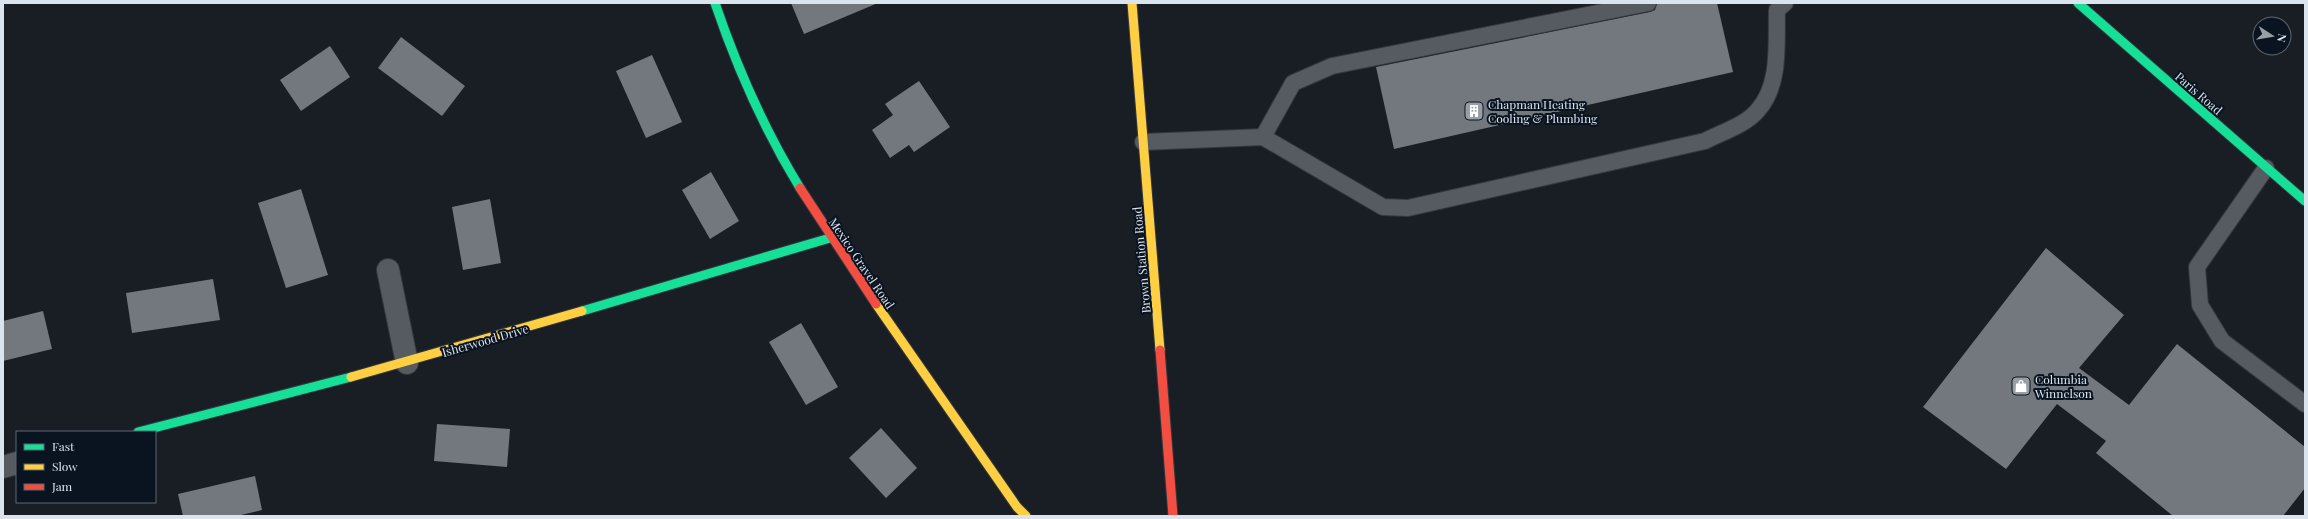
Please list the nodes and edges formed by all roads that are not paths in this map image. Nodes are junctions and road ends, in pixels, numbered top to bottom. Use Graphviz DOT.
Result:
graph roads {
  1 [pos="715,3"];
  2 [pos="1132,3"];
  3 [pos="1648,3"];
  4 [pos="2078,3"];
  5 [pos="1776,5"];
  6 [pos="1263,138"];
  7 [pos="1144,142"];
  8 [pos="2266,168"];
  9 [pos="2305,200"];
  10 [pos="830,238"];
  11 [pos="388,270"];
  12 [pos="407,363"];
  13 [pos="2305,404"];
  14 [pos="142,431"];
  15 [pos="16,463"];
  16 [pos="3,467"];
  17 [pos="1026,516"];
  18 [pos="1173,516"];
  1 -- 10 [label="street, Mexico Gravel Road"];
  2 -- 7 [label="street, Brown Station Road"];
  3 -- 6 [label="lane"];
  4 -- 8 [label="street, Paris Road"];
  5 -- 6 [label="lane"];
  6 -- 7 [label="lane"];
  7 -- 18 [label="street, Brown Station Road"];
  8 -- 9 [label="street, Paris Road"];
  8 -- 13 [label="lane"];
  10 -- 12 [label="street, Isherwood Drive"];
  10 -- 17 [label="street, Mexico Gravel Road"];
  11 -- 12 [label="street"];
  12 -- 14 [label="street, Isherwood Drive"];
  15 -- 16 [label="street"];
}
